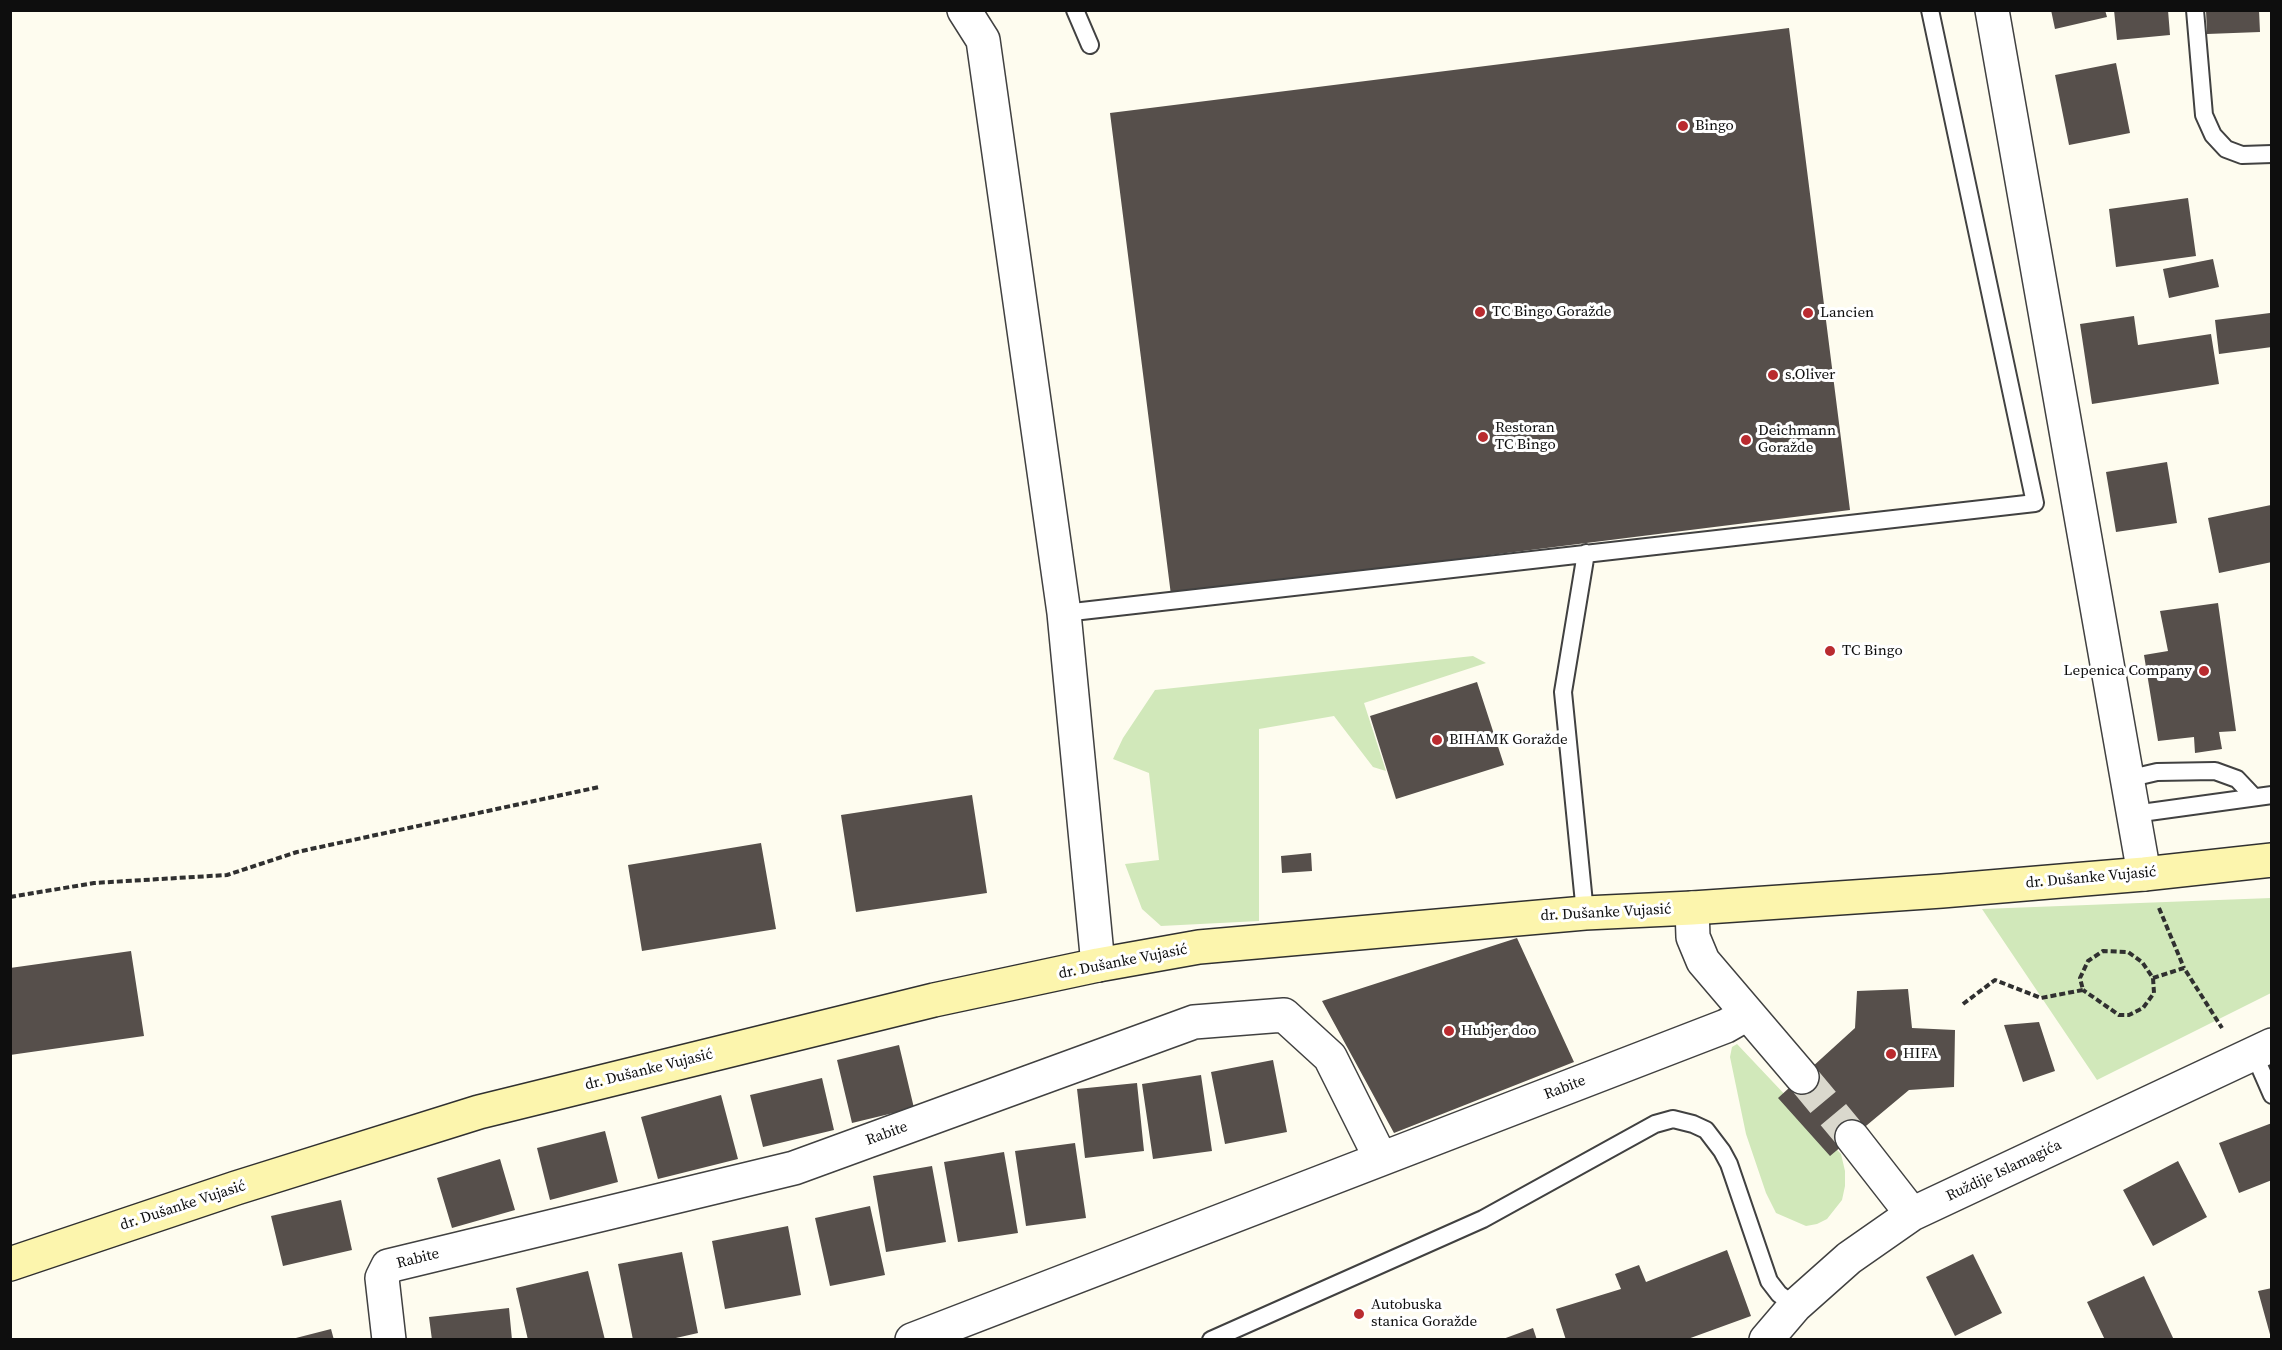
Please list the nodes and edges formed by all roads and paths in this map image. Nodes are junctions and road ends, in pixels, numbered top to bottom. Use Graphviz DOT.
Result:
graph roads {
  1 [pos="964,10"];
  2 [pos="1075,10"];
  3 [pos="1930,10"];
  4 [pos="1992,10"];
  5 [pos="2195,10"];
  6 [pos="1090,45"];
  7 [pos="2271,154"];
  8 [pos="1586,553"];
  9 [pos="1064,613"];
  10 [pos="2127,778"];
  11 [pos="599,787"];
  12 [pos="2271,795"];
  13 [pos="2254,797"];
  14 [pos="2134,814"];
  15 [pos="2271,860"];
  16 [pos="2144,874"];
  17 [pos="10,897"];
  18 [pos="1692,908"];
  19 [pos="1586,913"];
  20 [pos="1098,965"];
  21 [pos="2184,968"];
  22 [pos="2153,978"];
  23 [pos="2083,990"];
  24 [pos="1963,1004"];
  25 [pos="1747,1014"];
  26 [pos="2217,1021"];
  27 [pos="2263,1049"];
  28 [pos="1802,1077"];
  29 [pos="2271,1095"];
  30 [pos="1852,1137"];
  31 [pos="1380,1159"];
  32 [pos="1912,1214"];
  33 [pos="10,1264"];
  34 [pos="1795,1306"];
  35 [pos="389,1340"];
  36 [pos="912,1340"];
  37 [pos="1211,1340"];
  38 [pos="1766,1340"];
  1 -- 9 [label="street"];
  2 -- 6 [label="lane"];
  3 -- 8 [label="lane"];
  4 -- 10 [label="street"];
  5 -- 7 [label="lane"];
  8 -- 9 [label="lane"];
  8 -- 19 [label="lane"];
  9 -- 20 [label="street"];
  10 -- 13 [label="lane"];
  10 -- 14 [label="street"];
  11 -- 17 [label="path"];
  12 -- 13 [label="lane"];
  13 -- 14 [label="lane"];
  14 -- 16 [label="street"];
  15 -- 16 [label="main road, dr. Dušanke Vujasić"];
  16 -- 18 [label="main road, dr. Dušanke Vujasić"];
  16 -- 21 [label="path"];
  18 -- 19 [label="main road, dr. Dušanke Vujasić"];
  18 -- 25 [label="street"];
  19 -- 20 [label="main road, dr. Dušanke Vujasić"];
  20 -- 33 [label="main road, dr. Dušanke Vujasić"];
  21 -- 22 [label="path"];
  21 -- 26 [label="path"];
  22 -- 23 [label="path"];
  22 -- 23 [label="path"];
  23 -- 24 [label="path"];
  25 -- 28 [label="street"];
  25 -- 31 [label="street, Rabite"];
  27 -- 29 [label="lane"];
  27 -- 32 [label="street, Ruždije Islamagića"];
  30 -- 32 [label="street"];
  31 -- 35 [label="street, Rabite"];
  31 -- 36 [label="street, Rabite"];
  32 -- 34 [label="street, Ruždije Islamagića"];
  34 -- 37 [label="lane"];
  34 -- 38 [label="street, Ruždije Islamagića"];
}
